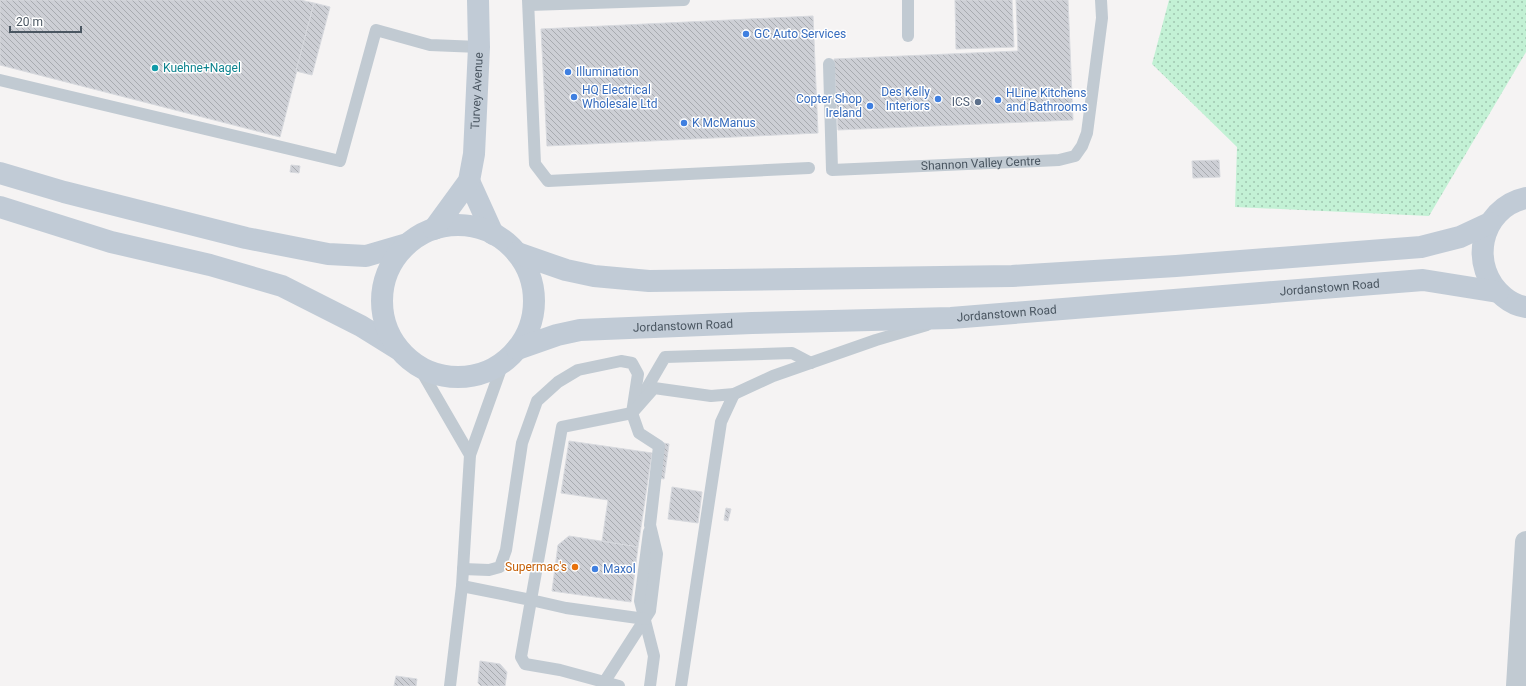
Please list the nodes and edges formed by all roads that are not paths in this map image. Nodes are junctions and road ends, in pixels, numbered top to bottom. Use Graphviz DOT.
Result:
graph roads {
  1 [pos="478,0"];
  2 [pos="684,0"];
  3 [pos="908,0"];
  4 [pos="1102,0"];
  5 [pos="529,3"];
  6 [pos="908,36"];
  7 [pos="479,48"];
  8 [pos="828,64"];
  9 [pos="0,80"];
  10 [pos="809,168"];
  11 [pos="0,173"];
  12 [pos="469,181"];
  13 [pos="1525,197"];
  14 [pos="0,207"];
  15 [pos="1490,223"];
  16 [pos="434,229"];
  17 [pos="493,234"];
  18 [pos="407,244"];
  19 [pos="517,253"];
  20 [pos="1498,292"];
  21 [pos="1526,307"];
  22 [pos="951,318"];
  23 [pos="400,351"];
  24 [pos="510,356"];
  25 [pos="811,363"];
  26 [pos="419,367"];
  27 [pos="734,394"];
  28 [pos="632,413"];
  29 [pos="470,455"];
  30 [pos="1526,542"];
  31 [pos="463,569"];
  32 [pos="462,586"];
  33 [pos="531,600"];
  34 [pos="645,619"];
  35 [pos="604,684"];
  36 [pos="450,686"];
  37 [pos="619,686"];
  38 [pos="650,686"];
  39 [pos="681,686"];
  40 [pos="1517,686"];
  1 -- 7 [label="main road, Turvey Avenue"];
  2 -- 5 [label="lane"];
  3 -- 6 [label="lane"];
  4 -- 8 [label="lane, Shannon Valley Centre"];
  5 -- 10 [label="lane"];
  7 -- 9 [label="lane"];
  7 -- 12 [label="main road, Turvey Avenue"];
  11 -- 18 [label="main road"];
  12 -- 16 [label="main road, Turvey Avenue"];
  12 -- 17 [label="main road"];
  13 -- 15 [label="main road"];
  14 -- 23 [label="main road"];
  15 -- 19 [label="main road"];
  15 -- 20 [label="main road"];
  16 -- 17 [label="main road"];
  16 -- 18 [label="main road"];
  17 -- 19 [label="main road"];
  18 -- 23 [label="main road"];
  19 -- 24 [label="main road"];
  20 -- 21 [label="main road"];
  20 -- 22 [label="main road, Jordanstown Road"];
  22 -- 24 [label="main road, Jordanstown Road"];
  22 -- 25 [label="lane"];
  23 -- 26 [label="main road, Jordanstown Road"];
  24 -- 26 [label="main road, Jordanstown Road"];
  24 -- 29 [label="lane"];
  25 -- 27 [label="lane"];
  25 -- 28 [label="lane"];
  26 -- 29 [label="lane"];
  27 -- 28 [label="lane"];
  27 -- 39 [label="lane"];
  28 -- 31 [label="lane"];
  28 -- 33 [label="lane"];
  28 -- 34 [label="lane"];
  29 -- 31 [label="lane"];
  30 -- 40 [label="street"];
  31 -- 32 [label="lane"];
  32 -- 33 [label="lane"];
  32 -- 36 [label="lane"];
  33 -- 34 [label="lane"];
  33 -- 35 [label="lane"];
  34 -- 35 [label="lane"];
  34 -- 38 [label="lane"];
  35 -- 37 [label="lane"];
}
